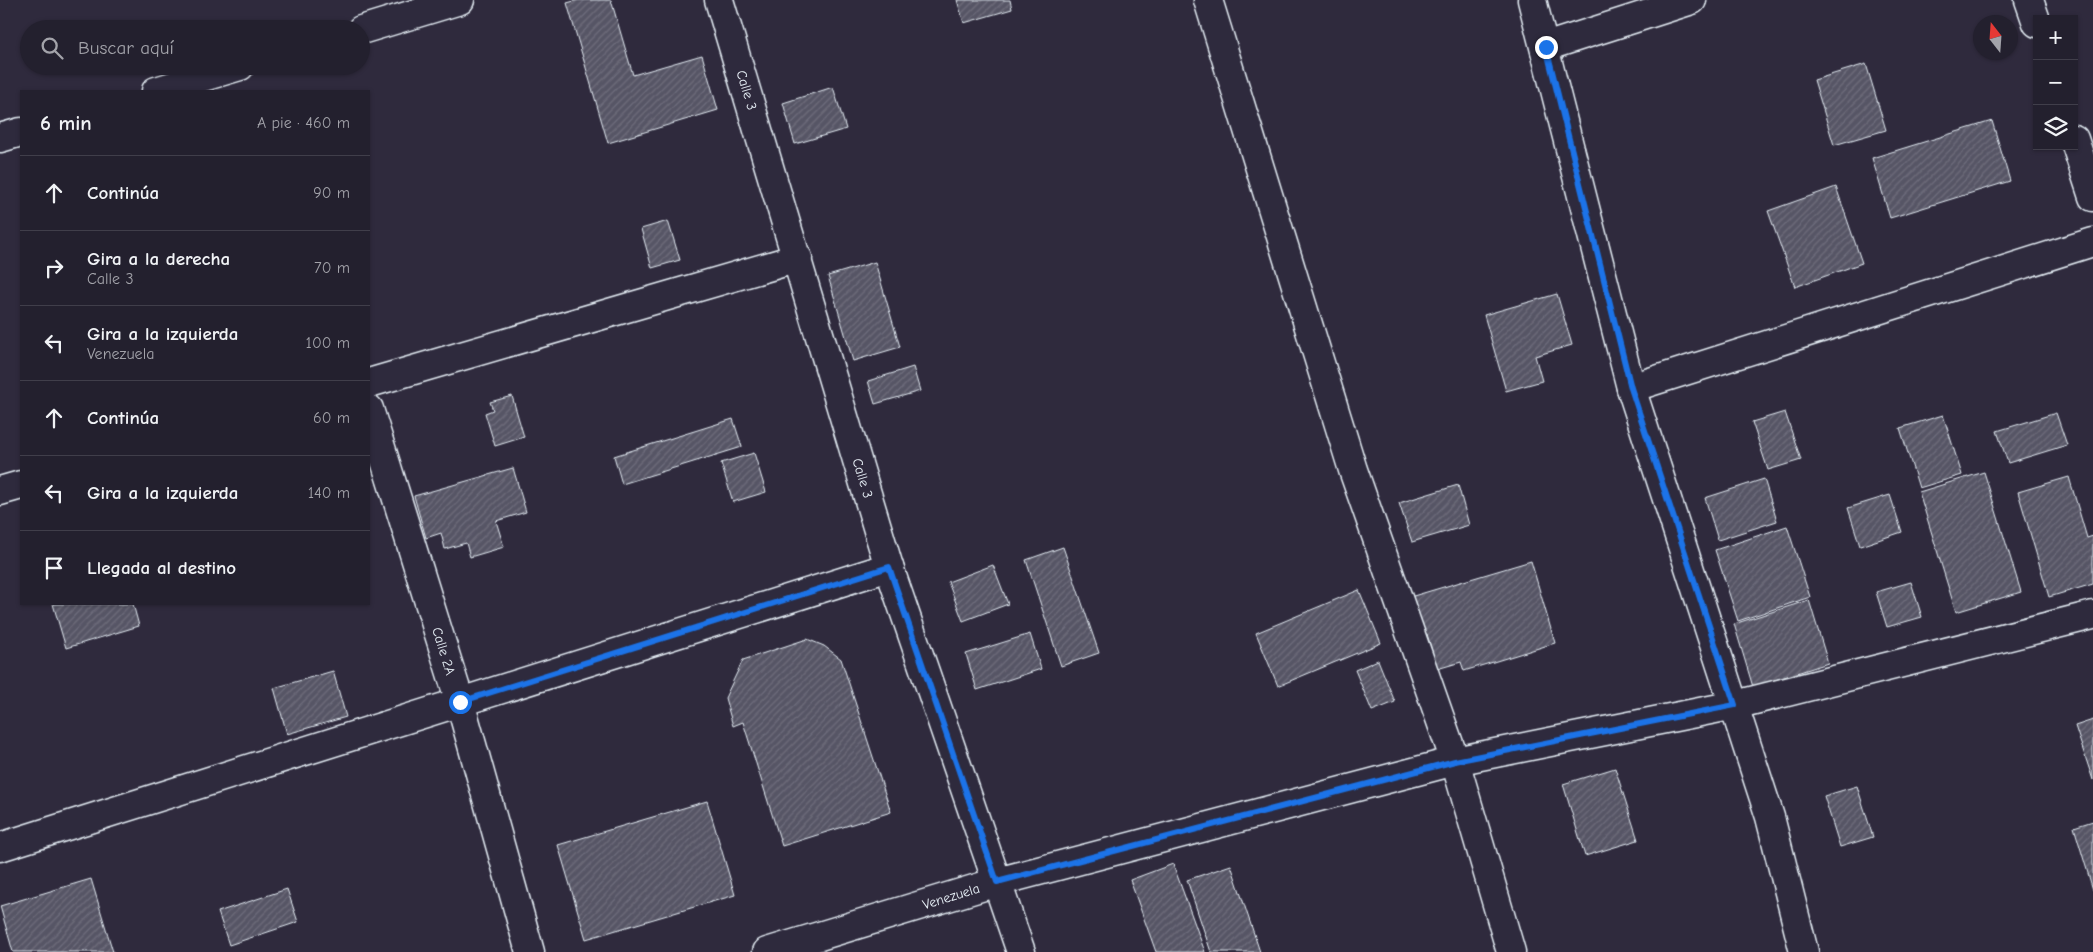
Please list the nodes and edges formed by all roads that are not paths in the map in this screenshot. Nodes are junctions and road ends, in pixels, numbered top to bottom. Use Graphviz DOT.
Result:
graph roads {
  1 [pos="460,0"];
  2 [pos="719,0"];
  3 [pos="1208,0"];
  4 [pos="1532,0"];
  5 [pos="1692,0"];
  6 [pos="2029,0"];
  7 [pos="2034,15"];
  8 [pos="370,27"];
  9 [pos="1546,47"];
  10 [pos="210,75"];
  11 [pos="159,90"];
  12 [pos="20,132"];
  13 [pos="0,138"];
  14 [pos="2078,150"];
  15 [pos="2093,197"];
  16 [pos="2093,242"];
  17 [pos="798,258"];
  18 [pos="370,383"];
  19 [pos="1631,388"];
  20 [pos="370,412"];
  21 [pos="20,485"];
  22 [pos="0,491"];
  23 [pos="889,567"];
  24 [pos="2093,615"];
  25 [pos="460,702"];
  26 [pos="1735,705"];
  27 [pos="1455,761"];
  28 [pos="0,847"];
  29 [pos="997,882"];
  30 [pos="530,952"];
  31 [pos="767,952"];
  32 [pos="1021,952"];
  33 [pos="1511,952"];
  34 [pos="1804,952"];
  1 -- 8 [label="street"];
  2 -- 17 [label="street, Calle 3"];
  3 -- 27 [label="street"];
  4 -- 9 [label="street"];
  5 -- 9 [label="street"];
  6 -- 7 [label="street"];
  9 -- 19 [label="street"];
  10 -- 11 [label="street"];
  12 -- 13 [label="street"];
  14 -- 15 [label="street"];
  16 -- 19 [label="street"];
  17 -- 18 [label="street"];
  17 -- 23 [label="street, Calle 3"];
  19 -- 26 [label="street"];
  20 -- 25 [label="street, Calle 2A"];
  21 -- 22 [label="street"];
  23 -- 25 [label="street"];
  23 -- 29 [label="street, Calle 3"];
  24 -- 26 [label="street, Venezuela"];
  25 -- 28 [label="street"];
  25 -- 30 [label="street, Calle 2A"];
  26 -- 27 [label="street, Venezuela"];
  26 -- 34 [label="street"];
  27 -- 29 [label="street, Venezuela"];
  27 -- 33 [label="street"];
  29 -- 31 [label="street, Venezuela"];
  29 -- 32 [label="street, Calle 3"];
}
